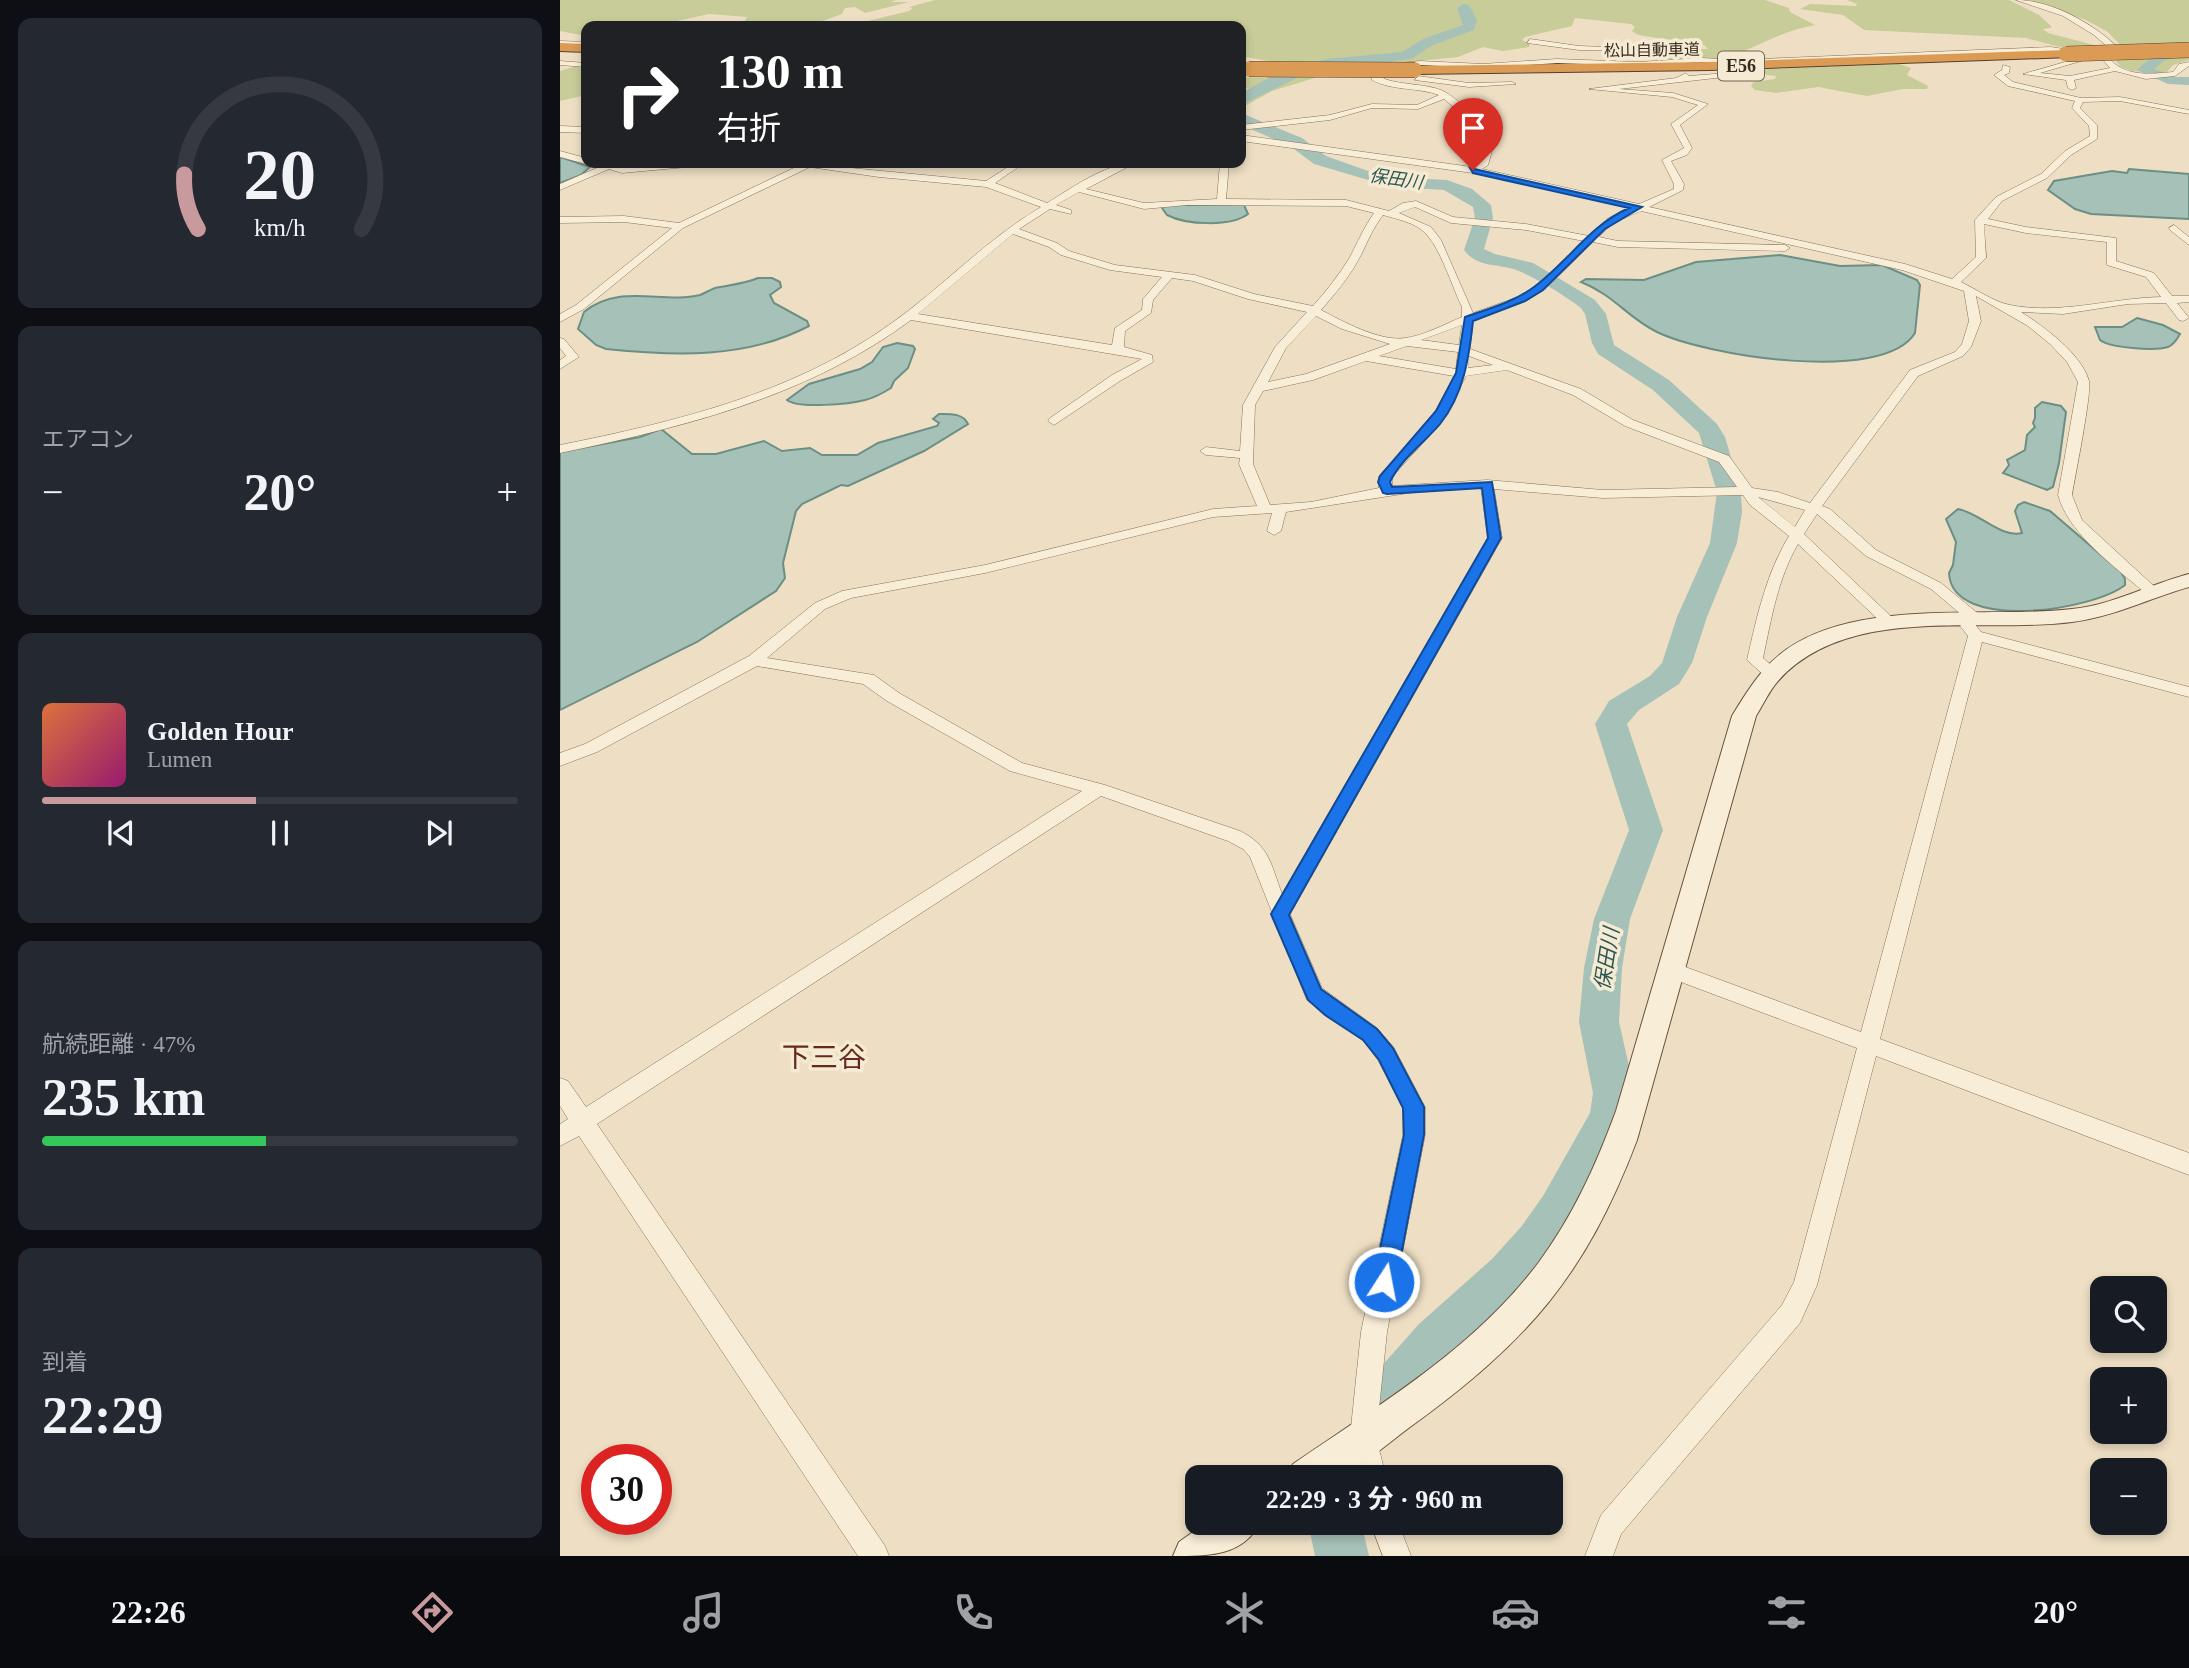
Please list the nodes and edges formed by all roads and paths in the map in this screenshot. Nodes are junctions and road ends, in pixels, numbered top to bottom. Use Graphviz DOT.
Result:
graph roads {
  1 [pos="2019,0"];
  2 [pos="1530,41"];
  3 [pos="1917,43"];
  4 [pos="560,45"];
  5 [pos="581,46"];
  6 [pos="2189,50"];
  7 [pos="1851,55"];
  8 [pos="1508,56"];
  9 [pos="1572,58"];
  10 [pos="1556,61"];
  11 [pos="560,63"];
  12 [pos="2189,64"];
  13 [pos="581,65"];
  14 [pos="2006,67"];
  15 [pos="1246,69"];
  16 [pos="2115,69"];
  17 [pos="1724,75"];
  18 [pos="1376,78"];
  19 [pos="2071,78"];
  20 [pos="1512,83"];
  21 [pos="1444,96"];
  22 [pos="2080,100"];
  23 [pos="2189,112"];
  24 [pos="1246,126"];
  25 [pos="560,130"];
  26 [pos="581,130"];
  27 [pos="1246,139"];
  28 [pos="560,154"];
  29 [pos="581,160"];
  30 [pos="604,168"];
  31 [pos="796,168"];
  32 [pos="849,168"];
  33 [pos="1012,168"];
  34 [pos="1121,168"];
  35 [pos="1224,168"];
  36 [pos="1473,170"];
  37 [pos="988,184"];
  38 [pos="560,187"];
  39 [pos="1080,190"];
  40 [pos="1070,195"];
  41 [pos="1220,203"];
  42 [pos="1052,206"];
  43 [pos="1116,206"];
  44 [pos="1638,207"];
  45 [pos="1068,212"];
  46 [pos="1386,212"];
  47 [pos="560,219"];
  48 [pos="1980,220"];
  49 [pos="680,226"];
  50 [pos="2174,228"];
  51 [pos="1012,230"];
  52 [pos="1590,239"];
  53 [pos="2189,242"];
  54 [pos="1824,249"];
  55 [pos="1169,275"];
  56 [pos="1955,282"];
  57 [pos="1969,290"];
  58 [pos="2167,299"];
  59 [pos="2189,299"];
  60 [pos="2008,308"];
  61 [pos="1316,311"];
  62 [pos="909,316"];
  63 [pos="2183,318"];
  64 [pos="560,320"];
  65 [pos="1468,320"];
  66 [pos="560,341"];
  67 [pos="1408,342"];
  68 [pos="1118,349"];
  69 [pos="1464,350"];
  70 [pos="1365,357"];
  71 [pos="560,365"];
  72 [pos="1509,367"];
  73 [pos="1461,373"];
  74 [pos="1258,388"];
  75 [pos="1054,421"];
  76 [pos="560,449"];
  77 [pos="1206,451"];
  78 [pos="1246,455"];
  79 [pos="1487,484"];
  80 [pos="1387,491"];
  81 [pos="1745,491"];
  82 [pos="1813,507"];
  83 [pos="1273,508"];
  84 [pos="1274,531"];
  85 [pos="1797,536"];
  86 [pos="2189,580"];
  87 [pos="2151,591"];
  88 [pos="1889,622"];
  89 [pos="1971,624"];
  90 [pos="755,660"];
  91 [pos="1772,673"];
  92 [pos="2189,692"];
  93 [pos="560,760"];
  94 [pos="1099,789"];
  95 [pos="1280,914"];
  96 [pos="1672,970"];
  97 [pos="1869,1044"];
  98 [pos="560,1088"];
  99 [pos="582,1121"];
  100 [pos="560,1136"];
  101 [pos="2189,1164"];
  102 [pos="1363,1437"];
  103 [pos="1323,1465"];
  104 [pos="1369,1465"];
  105 [pos="1223,1535"];
  106 [pos="1387,1535"];
  107 [pos="875,1556"];
  108 [pos="1193,1556"];
  109 [pos="1397,1556"];
  110 [pos="1599,1556"];
  1 -- 16 [label="street"];
  2 -- 9 [label="street"];
  3 -- 7 [label="street"];
  4 -- 5 [label="highway"];
  6 -- 15 [label="highway, 松山自動車道 / E56, bridge"];
  7 -- 10 [label="street"];
  7 -- 19 [label="street"];
  8 -- 9 [label="street"];
  9 -- 10 [label="street"];
  10 -- 18 [label="street"];
  11 -- 13 [label="street"];
  12 -- 16 [label="street"];
  14 -- 22 [label="street"];
  16 -- 19 [label="street"];
  17 -- 44 [label="street"];
  18 -- 20 [label="street"];
  18 -- 21 [label="street"];
  19 -- 22 [label="street"];
  21 -- 24 [label="street"];
  21 -- 36 [label="street"];
  22 -- 23 [label="street"];
  22 -- 48 [label="street"];
  25 -- 26 [label="street"];
  27 -- 36 [label="street"];
  28 -- 29 [label="street"];
  30 -- 38 [label="street"];
  31 -- 49 [label="street"];
  32 -- 37 [label="street"];
  33 -- 37 [label="street"];
  34 -- 39 [label="street"];
  35 -- 41 [label="street"];
  36 -- 44 [label="street"];
  37 -- 42 [label="street"];
  39 -- 40 [label="street"];
  39 -- 41 [label="street"];
  40 -- 42 [label="street"];
  40 -- 43 [label="street"];
  41 -- 46 [label="street"];
  42 -- 45 [label="street"];
  42 -- 51 [label="street"];
  44 -- 52 [label="street"];
  44 -- 54 [label="street"];
  46 -- 52 [label="street"];
  46 -- 61 [label="street"];
  46 -- 65 [label="street"];
  47 -- 49 [label="street"];
  48 -- 56 [label="street"];
  48 -- 58 [label="street"];
  49 -- 64 [label="street"];
  50 -- 53 [label="street"];
  51 -- 55 [label="street"];
  51 -- 62 [label="street"];
  52 -- 54 [label="street"];
  52 -- 65 [label="street"];
  54 -- 56 [label="street"];
  55 -- 61 [label="street"];
  55 -- 68 [label="street"];
  56 -- 57 [label="street"];
  57 -- 60 [label="street"];
  57 -- 82 [label="street"];
  58 -- 59 [label="street"];
  58 -- 60 [label="street"];
  58 -- 63 [label="street"];
  60 -- 87 [label="street"];
  61 -- 67 [label="street"];
  61 -- 74 [label="street"];
  62 -- 68 [label="street"];
  62 -- 76 [label="street"];
  65 -- 67 [label="street"];
  65 -- 69 [label="street"];
  66 -- 71 [label="street"];
  67 -- 69 [label="street"];
  67 -- 70 [label="street"];
  68 -- 75 [label="street"];
  69 -- 72 [label="street"];
  69 -- 73 [label="street"];
  70 -- 73 [label="street"];
  70 -- 74 [label="street"];
  72 -- 73 [label="street"];
  72 -- 81 [label="street"];
  73 -- 80 [label="street"];
  74 -- 78 [label="street"];
  77 -- 78 [label="street"];
  78 -- 83 [label="street"];
  79 -- 80 [label="street"];
  79 -- 81 [label="street"];
  79 -- 95 [label="street"];
  80 -- 83 [label="street"];
  81 -- 82 [label="street"];
  81 -- 85 [label="street"];
  82 -- 85 [label="street"];
  82 -- 89 [label="street"];
  83 -- 84 [label="street"];
  83 -- 90 [label="street"];
  85 -- 88 [label="street"];
  85 -- 91 [label="street"];
  86 -- 87 [label="street"];
  87 -- 89 [label="street"];
  88 -- 89 [label="street"];
  88 -- 91 [label="street"];
  89 -- 92 [label="street"];
  89 -- 97 [label="street"];
  90 -- 93 [label="street"];
  90 -- 94 [label="street"];
  91 -- 96 [label="street"];
  94 -- 95 [label="street"];
  94 -- 99 [label="street"];
  95 -- 102 [label="street"];
  96 -- 97 [label="street"];
  96 -- 102 [label="street"];
  97 -- 101 [label="street"];
  97 -- 110 [label="street"];
  98 -- 99 [label="street"];
  99 -- 100 [label="street"];
  99 -- 107 [label="street"];
  102 -- 103 [label="street"];
  102 -- 104 [label="street"];
  105 -- 108 [label="street"];
  106 -- 109 [label="street"];
}
